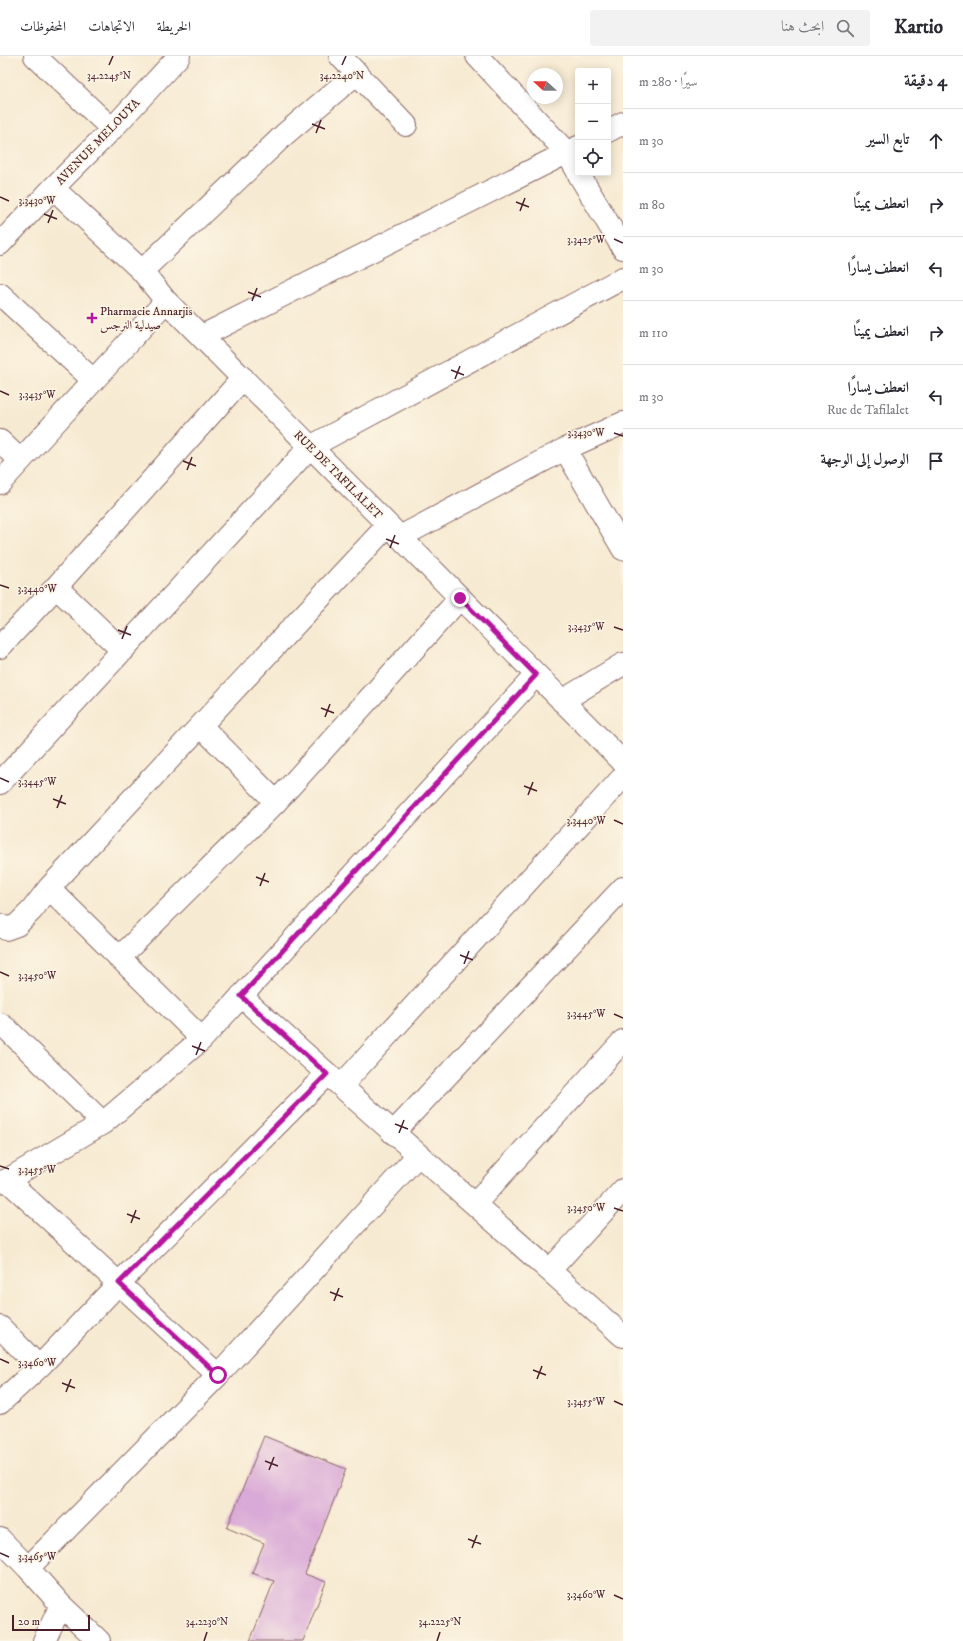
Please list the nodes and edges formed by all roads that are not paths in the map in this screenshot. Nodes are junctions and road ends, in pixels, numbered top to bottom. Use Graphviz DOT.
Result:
graph roads {
  1 [pos="35,56"];
  2 [pos="179,56"];
  3 [pos="340,56"];
  4 [pos="477,56"];
  5 [pos="357,73"];
  6 [pos="623,123"];
  7 [pos="406,125"];
  8 [pos="112,129"];
  9 [pos="611,129"];
  10 [pos="572,150"];
  11 [pos="575,162"];
  12 [pos="580,176"];
  13 [pos="53,188"];
  14 [pos="0,244"];
  15 [pos="623,248"];
  16 [pos="142,271"];
  17 [pos="623,278"];
  18 [pos="0,294"];
  19 [pos="166,301"];
  20 [pos="202,336"];
  21 [pos="243,378"];
  22 [pos="94,380"];
  23 [pos="623,423"];
  24 [pos="0,441"];
  25 [pos="310,447"];
  26 [pos="565,450"];
  27 [pos="20,460"];
  28 [pos="0,482"];
  29 [pos="394,531"];
  30 [pos="623,549"];
  31 [pos="56,587"];
  32 [pos="460,598"];
  33 [pos="0,647"];
  34 [pos="123,651"];
  35 [pos="623,664"];
  36 [pos="536,675"];
  37 [pos="562,701"];
  38 [pos="200,726"];
  39 [pos="623,762"];
  40 [pos="623,776"];
  41 [pos="0,783"];
  42 [pos="276,802"];
  43 [pos="49,888"];
  44 [pos="623,888"];
  45 [pos="0,925"];
  46 [pos="120,958"];
  47 [pos="241,996"];
  48 [pos="3,1027"];
  49 [pos="202,1039"];
  50 [pos="623,1041"];
  51 [pos="334,1080"];
  52 [pos="103,1124"];
  53 [pos="393,1133"];
  54 [pos="418,1155"];
  55 [pos="4,1181"];
  56 [pos="623,1190"];
  57 [pos="475,1204"];
  58 [pos="550,1270"];
  59 [pos="119,1283"];
  60 [pos="0,1327"];
  61 [pos="623,1336"];
  62 [pos="39,1367"];
  63 [pos="218,1375"];
  64 [pos="0,1403"];
  65 [pos="0,1539"];
  66 [pos="28,1568"];
  67 [pos="61,1605"];
  68 [pos="44,1641"];
  69 [pos="99,1641"];
  1 -- 8 [label="street"];
  2 -- 8 [label="street, AVENUE MELOUYA"];
  3 -- 5 [label="street"];
  4 -- 10 [label="street"];
  5 -- 7 [label="street"];
  5 -- 16 [label="street"];
  6 -- 9 [label="street"];
  8 -- 13 [label="street, AVENUE MELOUYA"];
  10 -- 11 [label="street"];
  10 -- 20 [label="street"];
  12 -- 15 [label="street"];
  13 -- 14 [label="street, AVENUE MELOUYA"];
  13 -- 16 [label="street, RUE DE TAFILALET"];
  16 -- 19 [label="street, RUE DE TAFILALET"];
  17 -- 25 [label="street"];
  18 -- 22 [label="street"];
  19 -- 20 [label="street, RUE DE TAFILALET"];
  19 -- 22 [label="street"];
  20 -- 21 [label="street, RUE DE TAFILALET"];
  21 -- 25 [label="street, RUE DE TAFILALET"];
  21 -- 31 [label="street"];
  22 -- 27 [label="street"];
  23 -- 26 [label="street"];
  24 -- 27 [label="street"];
  25 -- 29 [label="street, RUE DE TAFILALET"];
  25 -- 34 [label="street"];
  26 -- 29 [label="street"];
  26 -- 30 [label="street"];
  27 -- 28 [label="street"];
  29 -- 32 [label="street, RUE DE TAFILALET"];
  29 -- 38 [label="street"];
  31 -- 33 [label="street"];
  31 -- 34 [label="street"];
  32 -- 36 [label="street, RUE DE TAFILALET"];
  32 -- 42 [label="street"];
  34 -- 41 [label="street"];
  35 -- 37 [label="street"];
  36 -- 37 [label="street, RUE DE TAFILALET"];
  36 -- 47 [label="street"];
  37 -- 39 [label="street, RUE DE TAFILALET"];
  38 -- 42 [label="street"];
  38 -- 43 [label="street"];
  40 -- 51 [label="street"];
  42 -- 46 [label="street"];
  43 -- 45 [label="street"];
  43 -- 46 [label="street"];
  44 -- 53 [label="street"];
  46 -- 49 [label="street"];
  47 -- 49 [label="street"];
  47 -- 51 [label="street"];
  48 -- 52 [label="street"];
  49 -- 52 [label="street"];
  50 -- 57 [label="street"];
  51 -- 53 [label="street"];
  51 -- 59 [label="street"];
  52 -- 55 [label="street"];
  53 -- 54 [label="street"];
  54 -- 57 [label="street"];
  54 -- 63 [label="street"];
  55 -- 59 [label="street"];
  56 -- 58 [label="street"];
  57 -- 58 [label="street"];
  58 -- 61 [label="street"];
  59 -- 62 [label="street"];
  59 -- 63 [label="street"];
  60 -- 62 [label="street"];
  62 -- 64 [label="street"];
  63 -- 66 [label="street"];
  65 -- 66 [label="street"];
  66 -- 67 [label="street"];
  67 -- 68 [label="street"];
  67 -- 69 [label="street"];
}
